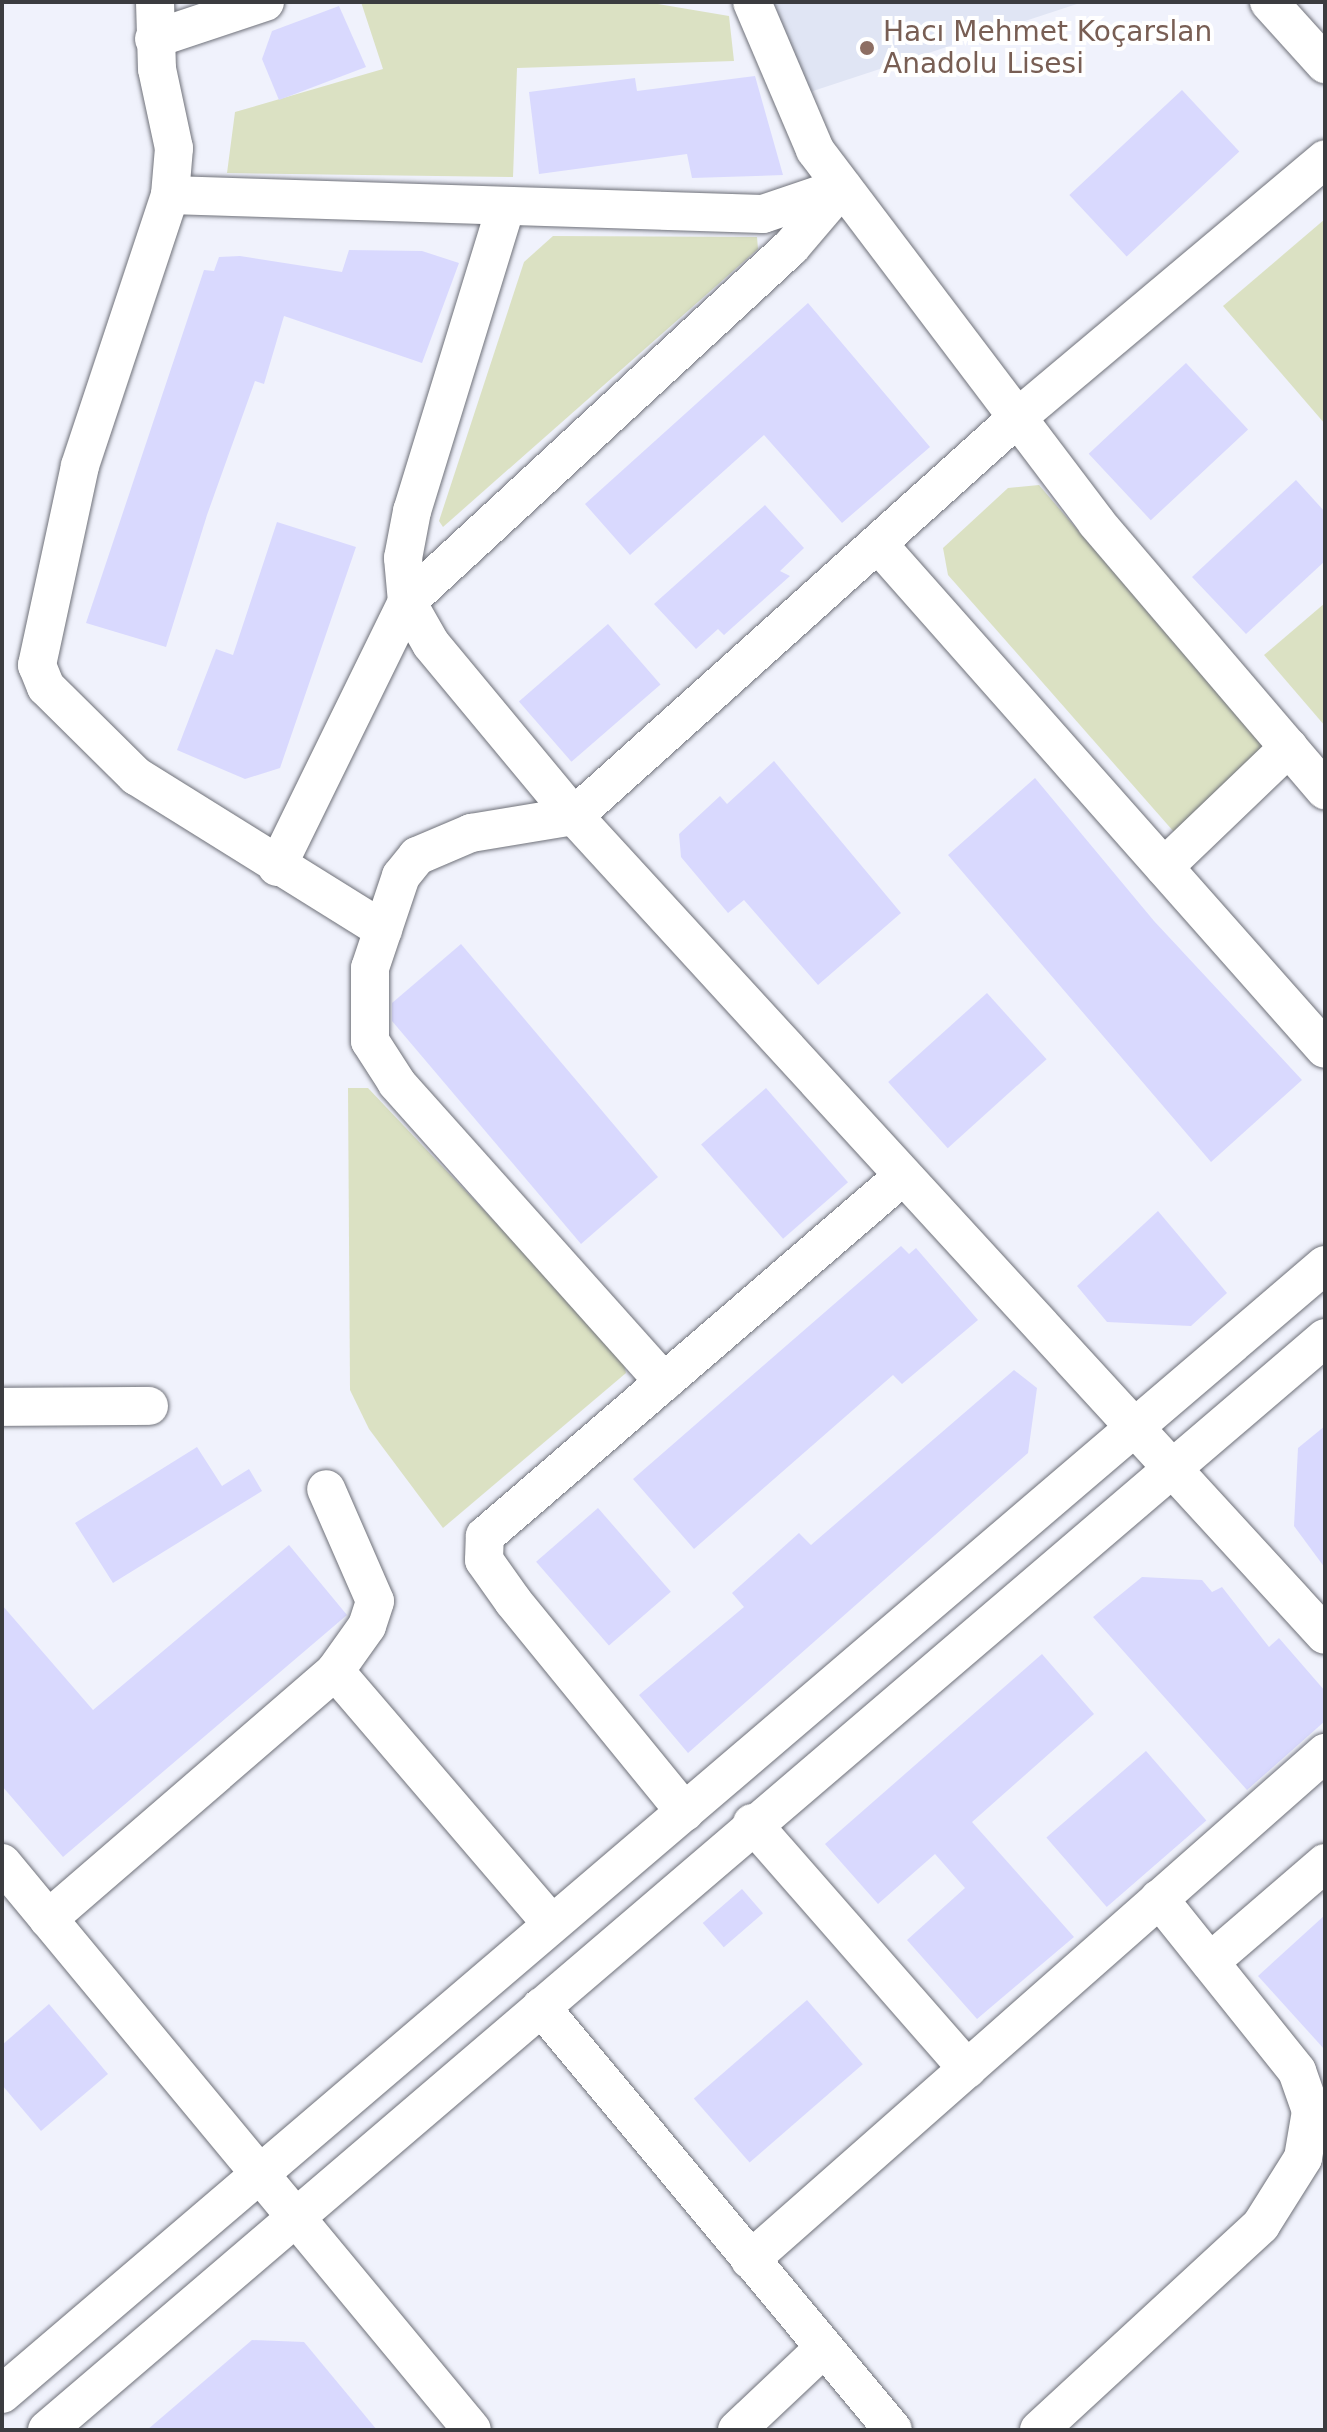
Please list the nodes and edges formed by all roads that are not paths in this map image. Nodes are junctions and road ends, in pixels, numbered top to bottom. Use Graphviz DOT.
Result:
graph roads {
  1 [pos="155,2"];
  2 [pos="265,2"];
  3 [pos="752,2"];
  4 [pos="1269,2"];
  5 [pos="154,39"];
  6 [pos="1325,64"];
  7 [pos="1325,159"];
  8 [pos="842,187"];
  9 [pos="170,195"];
  10 [pos="505,209"];
  11 [pos="1018,417"];
  12 [pos="878,544"];
  13 [pos="407,602"];
  14 [pos="1289,747"];
  15 [pos="1325,790"];
  16 [pos="574,816"];
  17 [pos="277,867"];
  18 [pos="1164,867"];
  19 [pos="383,930"];
  20 [pos="1325,1049"];
  21 [pos="902,1177"];
  22 [pos="1325,1265"];
  23 [pos="1325,1338"];
  24 [pos="664,1382"];
  25 [pos="149,1406"];
  26 [pos="2,1407"];
  27 [pos="1132,1427"];
  28 [pos="1172,1464"];
  29 [pos="326,1489"];
  30 [pos="1325,1635"];
  31 [pos="335,1671"];
  32 [pos="1325,1753"];
  33 [pos="685,1812"];
  34 [pos="752,1823"];
  35 [pos="2,1863"];
  36 [pos="1325,1863"];
  37 [pos="1159,1899"];
  38 [pos="48,1919"];
  39 [pos="550,1922"];
  40 [pos="1210,1962"];
  41 [pos="541,2007"];
  42 [pos="967,2069"];
  43 [pos="262,2177"];
  44 [pos="291,2215"];
  45 [pos="750,2260"];
  46 [pos="824,2348"];
  47 [pos="6,2382"];
  48 [pos="47,2430"];
  49 [pos="472,2430"];
  50 [pos="737,2430"];
  51 [pos="893,2430"];
  52 [pos="1039,2430"];
  1 -- 5 [label="street"];
  2 -- 5 [label="street"];
  3 -- 8 [label="street"];
  4 -- 6 [label="street"];
  5 -- 9 [label="street"];
  7 -- 11 [label="street"];
  8 -- 10 [label="street"];
  8 -- 11 [label="street"];
  8 -- 13 [label="street"];
  9 -- 10 [label="street"];
  9 -- 17 [label="street"];
  10 -- 13 [label="street"];
  11 -- 12 [label="street"];
  11 -- 14 [label="street"];
  12 -- 16 [label="street"];
  12 -- 18 [label="street"];
  13 -- 16 [label="street"];
  13 -- 17 [label="street"];
  14 -- 15 [label="street"];
  14 -- 18 [label="street"];
  16 -- 19 [label="street"];
  16 -- 21 [label="street"];
  17 -- 19 [label="street"];
  18 -- 20 [label="street"];
  19 -- 24 [label="street"];
  21 -- 24 [label="street"];
  21 -- 27 [label="street"];
  22 -- 27 [label="street"];
  23 -- 28 [label="street"];
  24 -- 33 [label="street"];
  25 -- 26 [label="street"];
  27 -- 28 [label="street"];
  27 -- 33 [label="street"];
  28 -- 30 [label="street"];
  28 -- 34 [label="street"];
  29 -- 31 [label="street"];
  31 -- 38 [label="street"];
  31 -- 39 [label="street"];
  32 -- 37 [label="street"];
  33 -- 39 [label="street"];
  34 -- 41 [label="street"];
  34 -- 42 [label="street"];
  35 -- 38 [label="street"];
  36 -- 40 [label="street"];
  37 -- 40 [label="street"];
  37 -- 42 [label="street"];
  38 -- 43 [label="street"];
  39 -- 43 [label="street"];
  40 -- 52 [label="street"];
  41 -- 44 [label="street"];
  41 -- 45 [label="street"];
  42 -- 45 [label="street"];
  43 -- 44 [label="street"];
  43 -- 47 [label="street"];
  44 -- 48 [label="street"];
  44 -- 49 [label="street"];
  45 -- 46 [label="street"];
  46 -- 50 [label="street"];
  46 -- 51 [label="street"];
}
